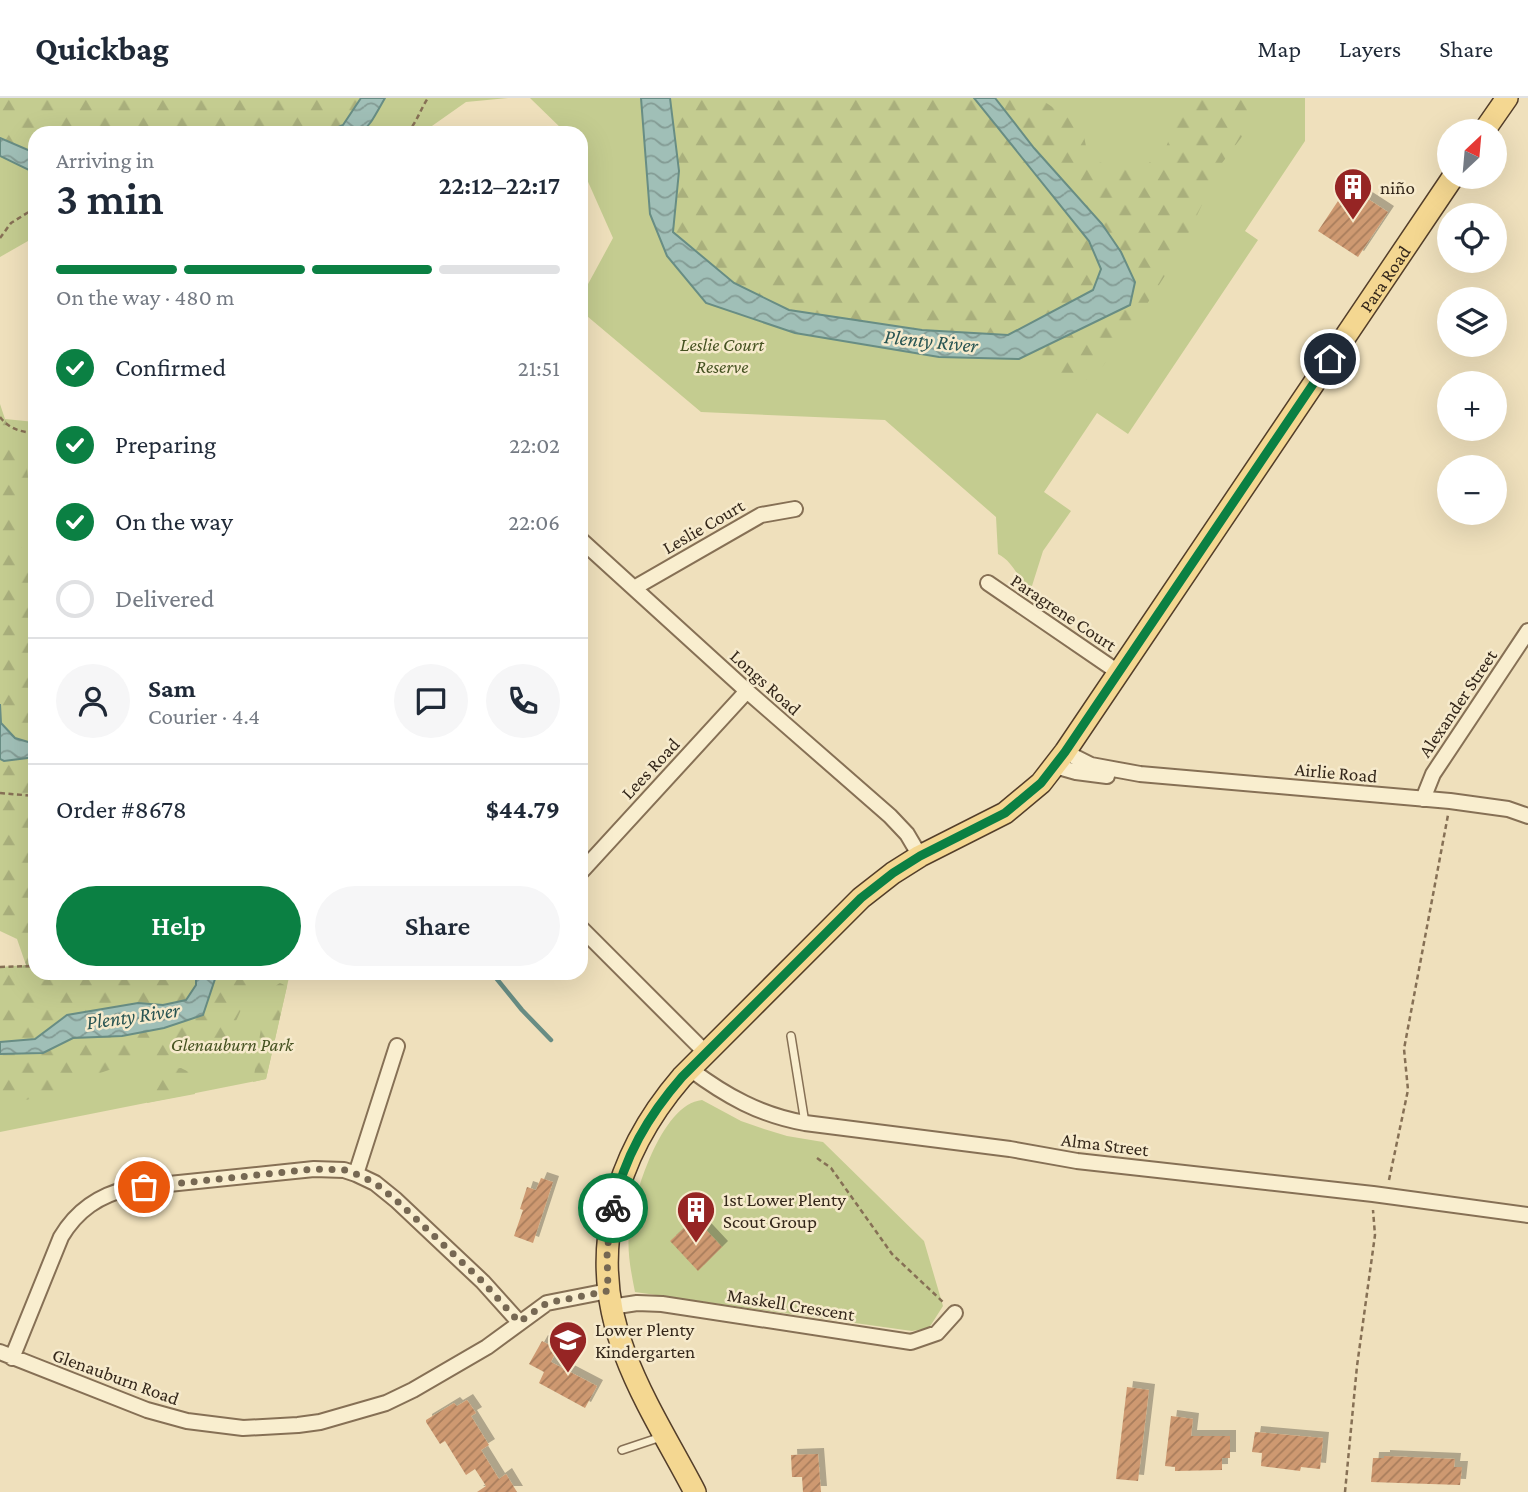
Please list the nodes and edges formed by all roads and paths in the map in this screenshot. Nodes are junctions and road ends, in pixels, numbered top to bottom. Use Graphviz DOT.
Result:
graph roads {
  1 [pos="428,98"];
  2 [pos="1507,98"];
  3 [pos="1492,119"];
  4 [pos="413,126"];
  5 [pos="1445,189"];
  6 [pos="28,212"];
  7 [pos="0,238"];
  8 [pos="0,417"];
  9 [pos="28,433"];
  10 [pos="795,509"];
  11 [pos="588,546"];
  12 [pos="988,583"];
  13 [pos="634,588"];
  14 [pos="1528,631"];
  15 [pos="1118,672"];
  16 [pos="747,691"];
  17 [pos="1060,759"];
  18 [pos="0,793"];
  19 [pos="28,795"];
  20 [pos="1423,799"];
  21 [pos="1450,801"];
  22 [pos="1528,816"];
  23 [pos="920,856"];
  24 [pos="588,864"];
  25 [pos="588,935"];
  26 [pos="28,966"];
  27 [pos="0,967"];
  28 [pos="791,1036"];
  29 [pos="397,1046"];
  30 [pos="706,1053"];
  31 [pos="690,1069"];
  32 [pos="805,1124"];
  33 [pos="817,1158"];
  34 [pos="356,1174"];
  35 [pos="1379,1196"];
  36 [pos="1528,1215"];
  37 [pos="609,1299"];
  38 [pos="955,1313"];
  39 [pos="519,1322"];
  40 [pos="6,1355"];
  41 [pos="666,1435"];
  42 [pos="622,1450"];
  43 [pos="702,1491"];
  44 [pos="1345,1492"];
  1 -- 4 [label="path"];
  2 -- 3 [label="main road"];
  5 -- 15 [label="main road, Para Road"];
  6 -- 7 [label="path"];
  8 -- 9 [label="path"];
  10 -- 13 [label="street, Leslie Court"];
  11 -- 13 [label="street, Longs Road"];
  12 -- 15 [label="street, Paragrene Court"];
  13 -- 16 [label="street, Longs Road"];
  14 -- 20 [label="street, Alexander Street"];
  15 -- 17 [label="main road, Para Road"];
  16 -- 23 [label="street, Longs Road"];
  16 -- 24 [label="street, Lees Road"];
  17 -- 20 [label="street, Airlie Road"];
  17 -- 23 [label="main road, Para Road"];
  18 -- 19 [label="path"];
  20 -- 21 [label="street, Airlie Road"];
  21 -- 22 [label="street, Airlie Road"];
  21 -- 35 [label="path"];
  23 -- 30 [label="main road, Para Road"];
  25 -- 30 [label="street"];
  26 -- 27 [label="path"];
  28 -- 32 [label="lane"];
  29 -- 34 [label="street"];
  30 -- 31 [label="main road, Para Road"];
  31 -- 32 [label="street, Alma Street"];
  31 -- 37 [label="main road, Para Road"];
  32 -- 35 [label="street, Alma Street"];
  33 -- 38 [label="path"];
  34 -- 39 [label="street"];
  34 -- 40 [label="street"];
  35 -- 36 [label="street, Alma Street"];
  35 -- 44 [label="path"];
  37 -- 38 [label="street, Maskell Crescent"];
  37 -- 39 [label="street, Glenauburn Road"];
  37 -- 41 [label="main road, Para Road"];
  39 -- 40 [label="street, Glenauburn Road"];
  41 -- 42 [label="lane"];
  41 -- 43 [label="main road, Para Road"];
}
